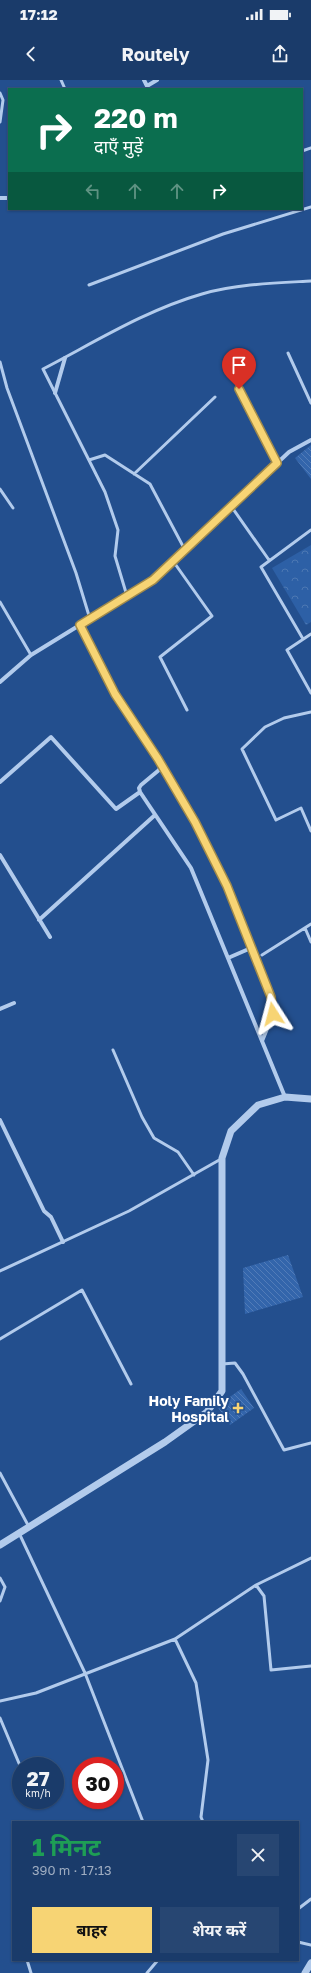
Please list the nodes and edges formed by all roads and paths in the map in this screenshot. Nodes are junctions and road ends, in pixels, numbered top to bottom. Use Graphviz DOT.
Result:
graph roads {
  1 [pos="144,80"];
  2 [pos="157,80"];
  3 [pos="0,93"];
  4 [pos="0,122"];
  5 [pos="301,210"];
  6 [pos="311,281"];
  7 [pos="89,285"];
  8 [pos="288,353"];
  9 [pos="65,358"];
  10 [pos="0,362"];
  11 [pos="232,375"];
  12 [pos="55,393"];
  13 [pos="215,397"];
  14 [pos="311,403"];
  15 [pos="311,440"];
  16 [pos="89,460"];
  17 [pos="277,463"];
  18 [pos="134,474"];
  19 [pos="0,489"];
  20 [pos="231,506"];
  21 [pos="13,508"];
  22 [pos="311,530"];
  23 [pos="185,550"];
  24 [pos="269,560"];
  25 [pos="173,561"];
  26 [pos="127,596"];
  27 [pos="0,602"];
  28 [pos="90,619"];
  29 [pos="80,625"];
  30 [pos="311,634"];
  31 [pos="303,639"];
  32 [pos="31,655"];
  33 [pos="0,682"];
  34 [pos="311,693"];
  35 [pos="187,710"];
  36 [pos="311,712"];
  37 [pos="161,766"];
  38 [pos="0,782"];
  39 [pos="140,792"];
  40 [pos="155,815"];
  41 [pos="311,831"];
  42 [pos="0,855"];
  43 [pos="38,920"];
  44 [pos="311,924"];
  45 [pos="305,928"];
  46 [pos="50,937"];
  47 [pos="311,942"];
  48 [pos="251,948"];
  49 [pos="262,955"];
  50 [pos="228,958"];
  51 [pos="14,1003"];
  52 [pos="0,1009"];
  53 [pos="262,1041"];
  54 [pos="113,1050"];
  55 [pos="285,1097"];
  56 [pos="311,1099"];
  57 [pos="0,1120"];
  58 [pos="222,1158"];
  59 [pos="194,1175"];
  60 [pos="64,1242"];
  61 [pos="0,1271"];
  62 [pos="0,1339"];
  63 [pos="222,1364"];
  64 [pos="131,1384"];
  65 [pos="311,1443"];
  66 [pos="0,1473"];
  67 [pos="29,1527"];
  68 [pos="18,1533"];
  69 [pos="0,1545"];
  70 [pos="311,1558"];
  71 [pos="0,1578"];
  72 [pos="256,1585"];
  73 [pos="0,1601"];
  74 [pos="175,1640"];
  75 [pos="311,1666"];
  76 [pos="85,1673"];
  77 [pos="0,1701"];
  78 [pos="0,1718"];
  79 [pos="16,1757"];
  80 [pos="143,1821"];
  81 [pos="203,1821"];
  82 [pos="311,1899"];
  83 [pos="299,1908"];
  84 [pos="299,1942"];
  85 [pos="311,1945"];
  86 [pos="27,1961"];
  87 [pos="157,1961"];
  88 [pos="311,1963"];
  89 [pos="30,1973"];
  90 [pos="147,1973"];
  91 [pos="306,1973"];
  1 -- 2 [label="street"];
  3 -- 4 [label="lane"];
  5 -- 7 [label="lane"];
  6 -- 9 [label="lane"];
  8 -- 14 [label="lane"];
  9 -- 12 [label="street"];
  9 -- 12 [label="lane"];
  10 -- 28 [label="lane"];
  11 -- 17 [label="lane"];
  12 -- 16 [label="lane"];
  13 -- 18 [label="lane"];
  15 -- 17 [label="street"];
  16 -- 18 [label="lane"];
  16 -- 26 [label="lane"];
  17 -- 20 [label="street"];
  18 -- 23 [label="lane"];
  19 -- 21 [label="lane"];
  20 -- 23 [label="street"];
  20 -- 24 [label="lane"];
  22 -- 24 [label="lane"];
  23 -- 25 [label="street"];
  24 -- 31 [label="lane"];
  25 -- 26 [label="street"];
  25 -- 35 [label="lane"];
  26 -- 28 [label="street"];
  27 -- 32 [label="lane"];
  28 -- 29 [label="street"];
  29 -- 32 [label="street"];
  29 -- 37 [label="street"];
  30 -- 31 [label="lane"];
  31 -- 34 [label="lane"];
  32 -- 33 [label="street"];
  36 -- 41 [label="lane"];
  37 -- 39 [label="street"];
  37 -- 48 [label="street"];
  38 -- 39 [label="street"];
  39 -- 40 [label="street"];
  40 -- 43 [label="street"];
  40 -- 50 [label="street"];
  42 -- 43 [label="street"];
  43 -- 46 [label="street"];
  44 -- 45 [label="lane"];
  45 -- 47 [label="lane"];
  45 -- 49 [label="lane"];
  48 -- 50 [label="street"];
  48 -- 53 [label="street"];
  50 -- 53 [label="street"];
  51 -- 52 [label="street"];
  53 -- 55 [label="street"];
  54 -- 59 [label="lane"];
  55 -- 56 [label="street"];
  55 -- 58 [label="street"];
  57 -- 60 [label="street"];
  58 -- 59 [label="lane"];
  58 -- 63 [label="street"];
  59 -- 60 [label="lane"];
  60 -- 61 [label="lane"];
  62 -- 64 [label="lane"];
  63 -- 65 [label="lane"];
  63 -- 67 [label="street"];
  66 -- 67 [label="lane"];
  67 -- 68 [label="street"];
  68 -- 69 [label="street"];
  68 -- 76 [label="lane"];
  70 -- 72 [label="lane"];
  71 -- 73 [label="lane"];
  72 -- 74 [label="lane"];
  72 -- 75 [label="lane"];
  74 -- 76 [label="lane"];
  74 -- 81 [label="lane"];
  76 -- 77 [label="lane"];
  76 -- 80 [label="lane"];
  78 -- 79 [label="lane"];
  82 -- 83 [label="lane"];
  84 -- 85 [label="lane"];
  86 -- 89 [label="lane"];
  87 -- 90 [label="lane"];
  88 -- 91 [label="street"];
}
